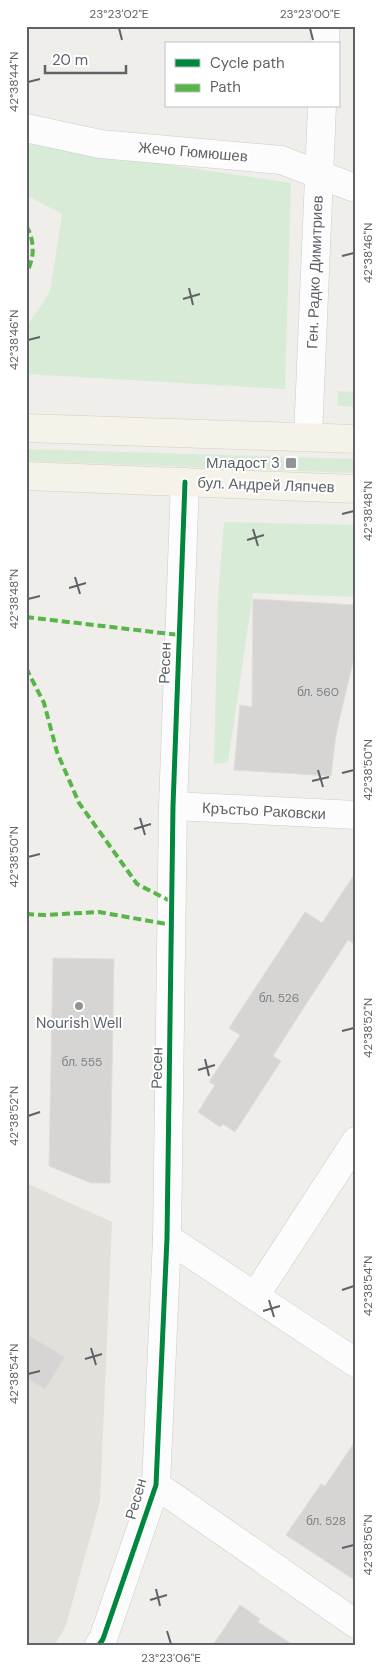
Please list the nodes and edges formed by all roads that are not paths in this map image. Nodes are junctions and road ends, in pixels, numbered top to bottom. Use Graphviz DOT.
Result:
graph roads {
  1 [pos="325,26"];
  2 [pos="325,42"];
  3 [pos="322,108"];
  4 [pos="26,128"];
  5 [pos="319,173"];
  6 [pos="356,187"];
  7 [pos="26,428"];
  8 [pos="308,437"];
  9 [pos="356,439"];
  10 [pos="26,476"];
  11 [pos="185,482"];
  12 [pos="356,489"];
  13 [pos="173,806"];
  14 [pos="356,816"];
  15 [pos="356,1141"];
  16 [pos="167,1238"];
  17 [pos="255,1296"];
  18 [pos="356,1363"];
  19 [pos="156,1485"];
  20 [pos="356,1624"];
  21 [pos="99,1645"];
  1 -- 2 [label="street"];
  3 -- 5 [label="street, Ген. Радко Димитриев"];
  4 -- 5 [label="street, Жечо Гюмюшев"];
  5 -- 6 [label="street, Жечо Гюмюшев"];
  5 -- 8 [label="street, Ген. Радко Димитриев"];
  7 -- 8 [label="main road"];
  8 -- 9 [label="main road"];
  10 -- 11 [label="main road, бул. Андрей Ляпчев"];
  11 -- 12 [label="main road, бул. Андрей Ляпчев"];
  11 -- 13 [label="street, Ресен"];
  13 -- 14 [label="street, Кръстьо Раковски"];
  13 -- 16 [label="street, Ресен"];
  15 -- 17 [label="street"];
  16 -- 17 [label="street"];
  16 -- 19 [label="street, Ресен"];
  17 -- 18 [label="street"];
  19 -- 20 [label="street"];
  19 -- 21 [label="street, Ресен"];
}
